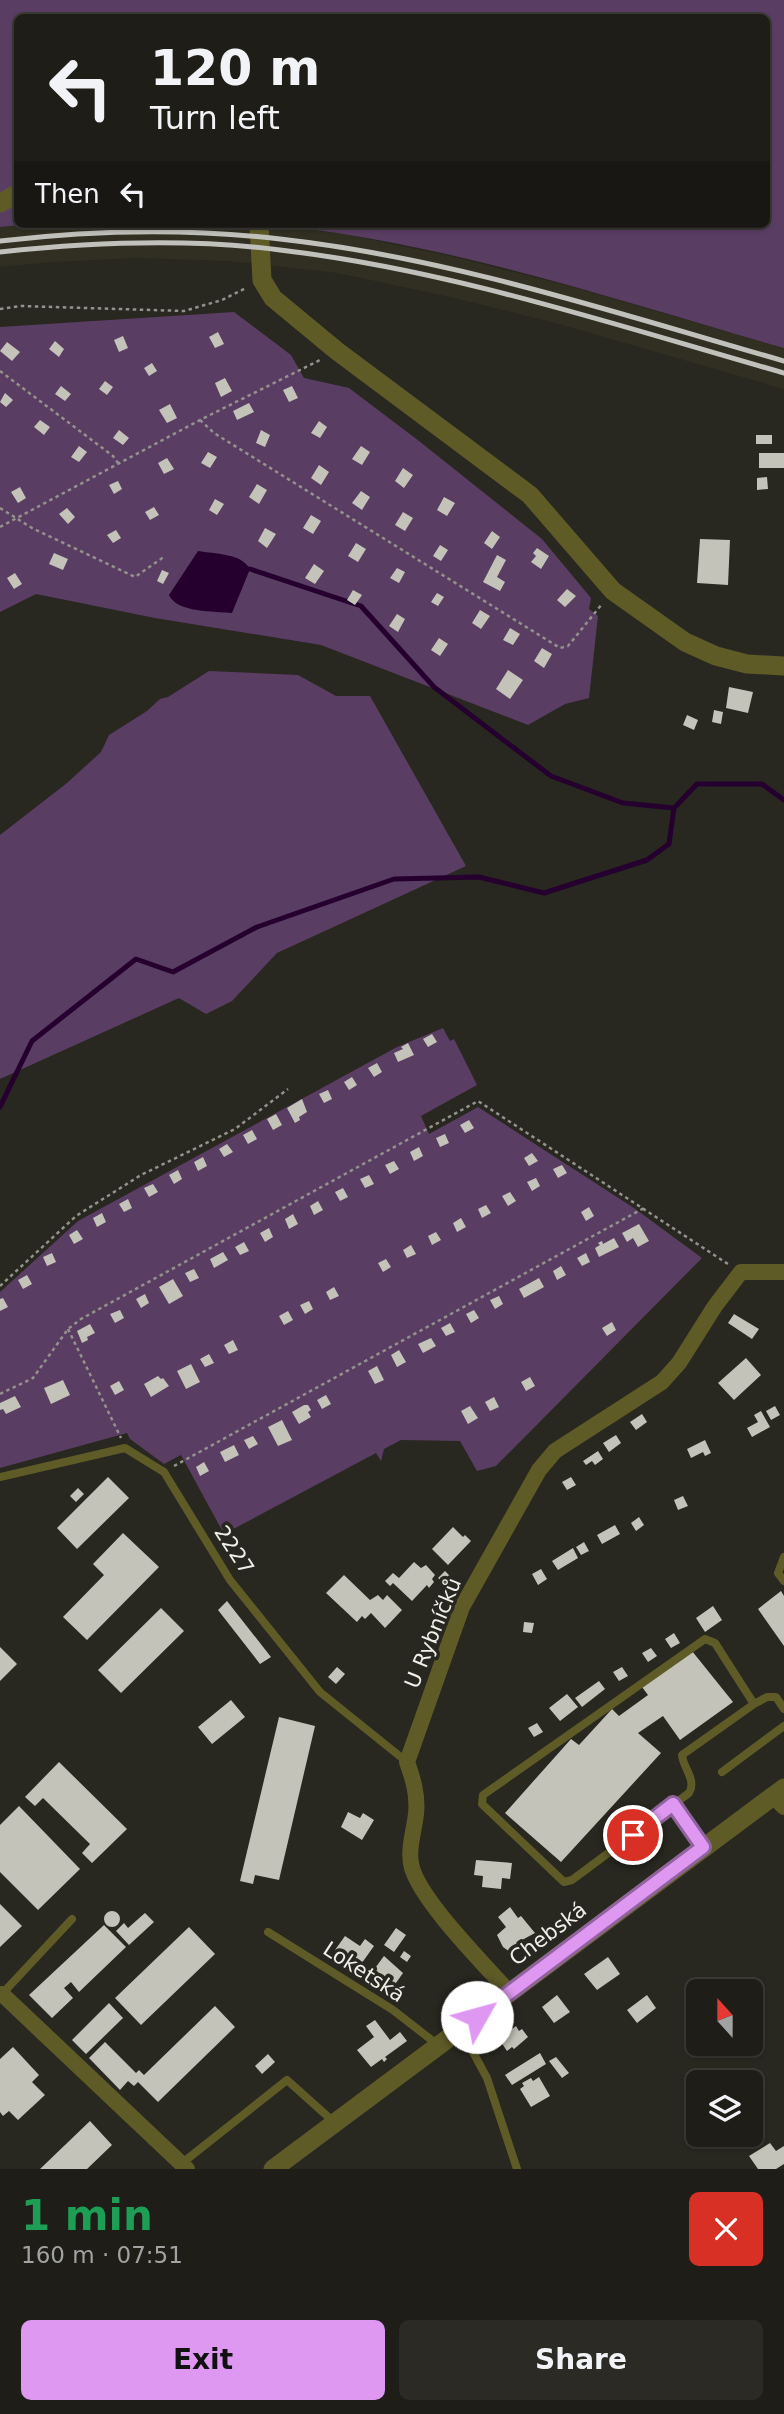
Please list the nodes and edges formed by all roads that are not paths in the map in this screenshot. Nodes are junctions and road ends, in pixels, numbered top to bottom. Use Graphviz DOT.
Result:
graph roads {
  1 [pos="259,228"];
  2 [pos="784,666"];
  3 [pos="784,1272"];
  4 [pos="0,1477"];
  5 [pos="784,1557"];
  6 [pos="784,1581"];
  7 [pos="754,1704"];
  8 [pos="784,1709"];
  9 [pos="784,1726"];
  10 [pos="407,1762"];
  11 [pos="722,1772"];
  12 [pos="780,1797"];
  13 [pos="673,1804"];
  14 [pos="703,1847"];
  15 [pos="72,1919"];
  16 [pos="268,1932"];
  17 [pos="509,1992"];
  18 [pos="2,1994"];
  19 [pos="461,2029"];
  20 [pos="438,2045"];
  21 [pos="335,2123"];
  22 [pos="184,2166"];
  23 [pos="273,2169"];
  24 [pos="517,2169"];
  1 -- 2 [label="street"];
  3 -- 10 [label="street, U Rybníčků"];
  4 -- 10 [label="lane, 2227"];
  5 -- 6 [label="lane"];
  7 -- 8 [label="lane"];
  7 -- 13 [label="lane"];
  7 -- 13 [label="lane"];
  9 -- 11 [label="lane"];
  10 -- 17 [label="street"];
  12 -- 14 [label="street, Chebská"];
  13 -- 14 [label="lane"];
  14 -- 17 [label="street, Chebská"];
  15 -- 18 [label="lane"];
  16 -- 20 [label="lane, Loketská"];
  17 -- 19 [label="street, Chebská"];
  18 -- 22 [label="street"];
  19 -- 20 [label="street, Chebská"];
  19 -- 24 [label="lane"];
  20 -- 21 [label="street, Chebská"];
  21 -- 22 [label="lane"];
  21 -- 23 [label="street, Chebská"];
}
